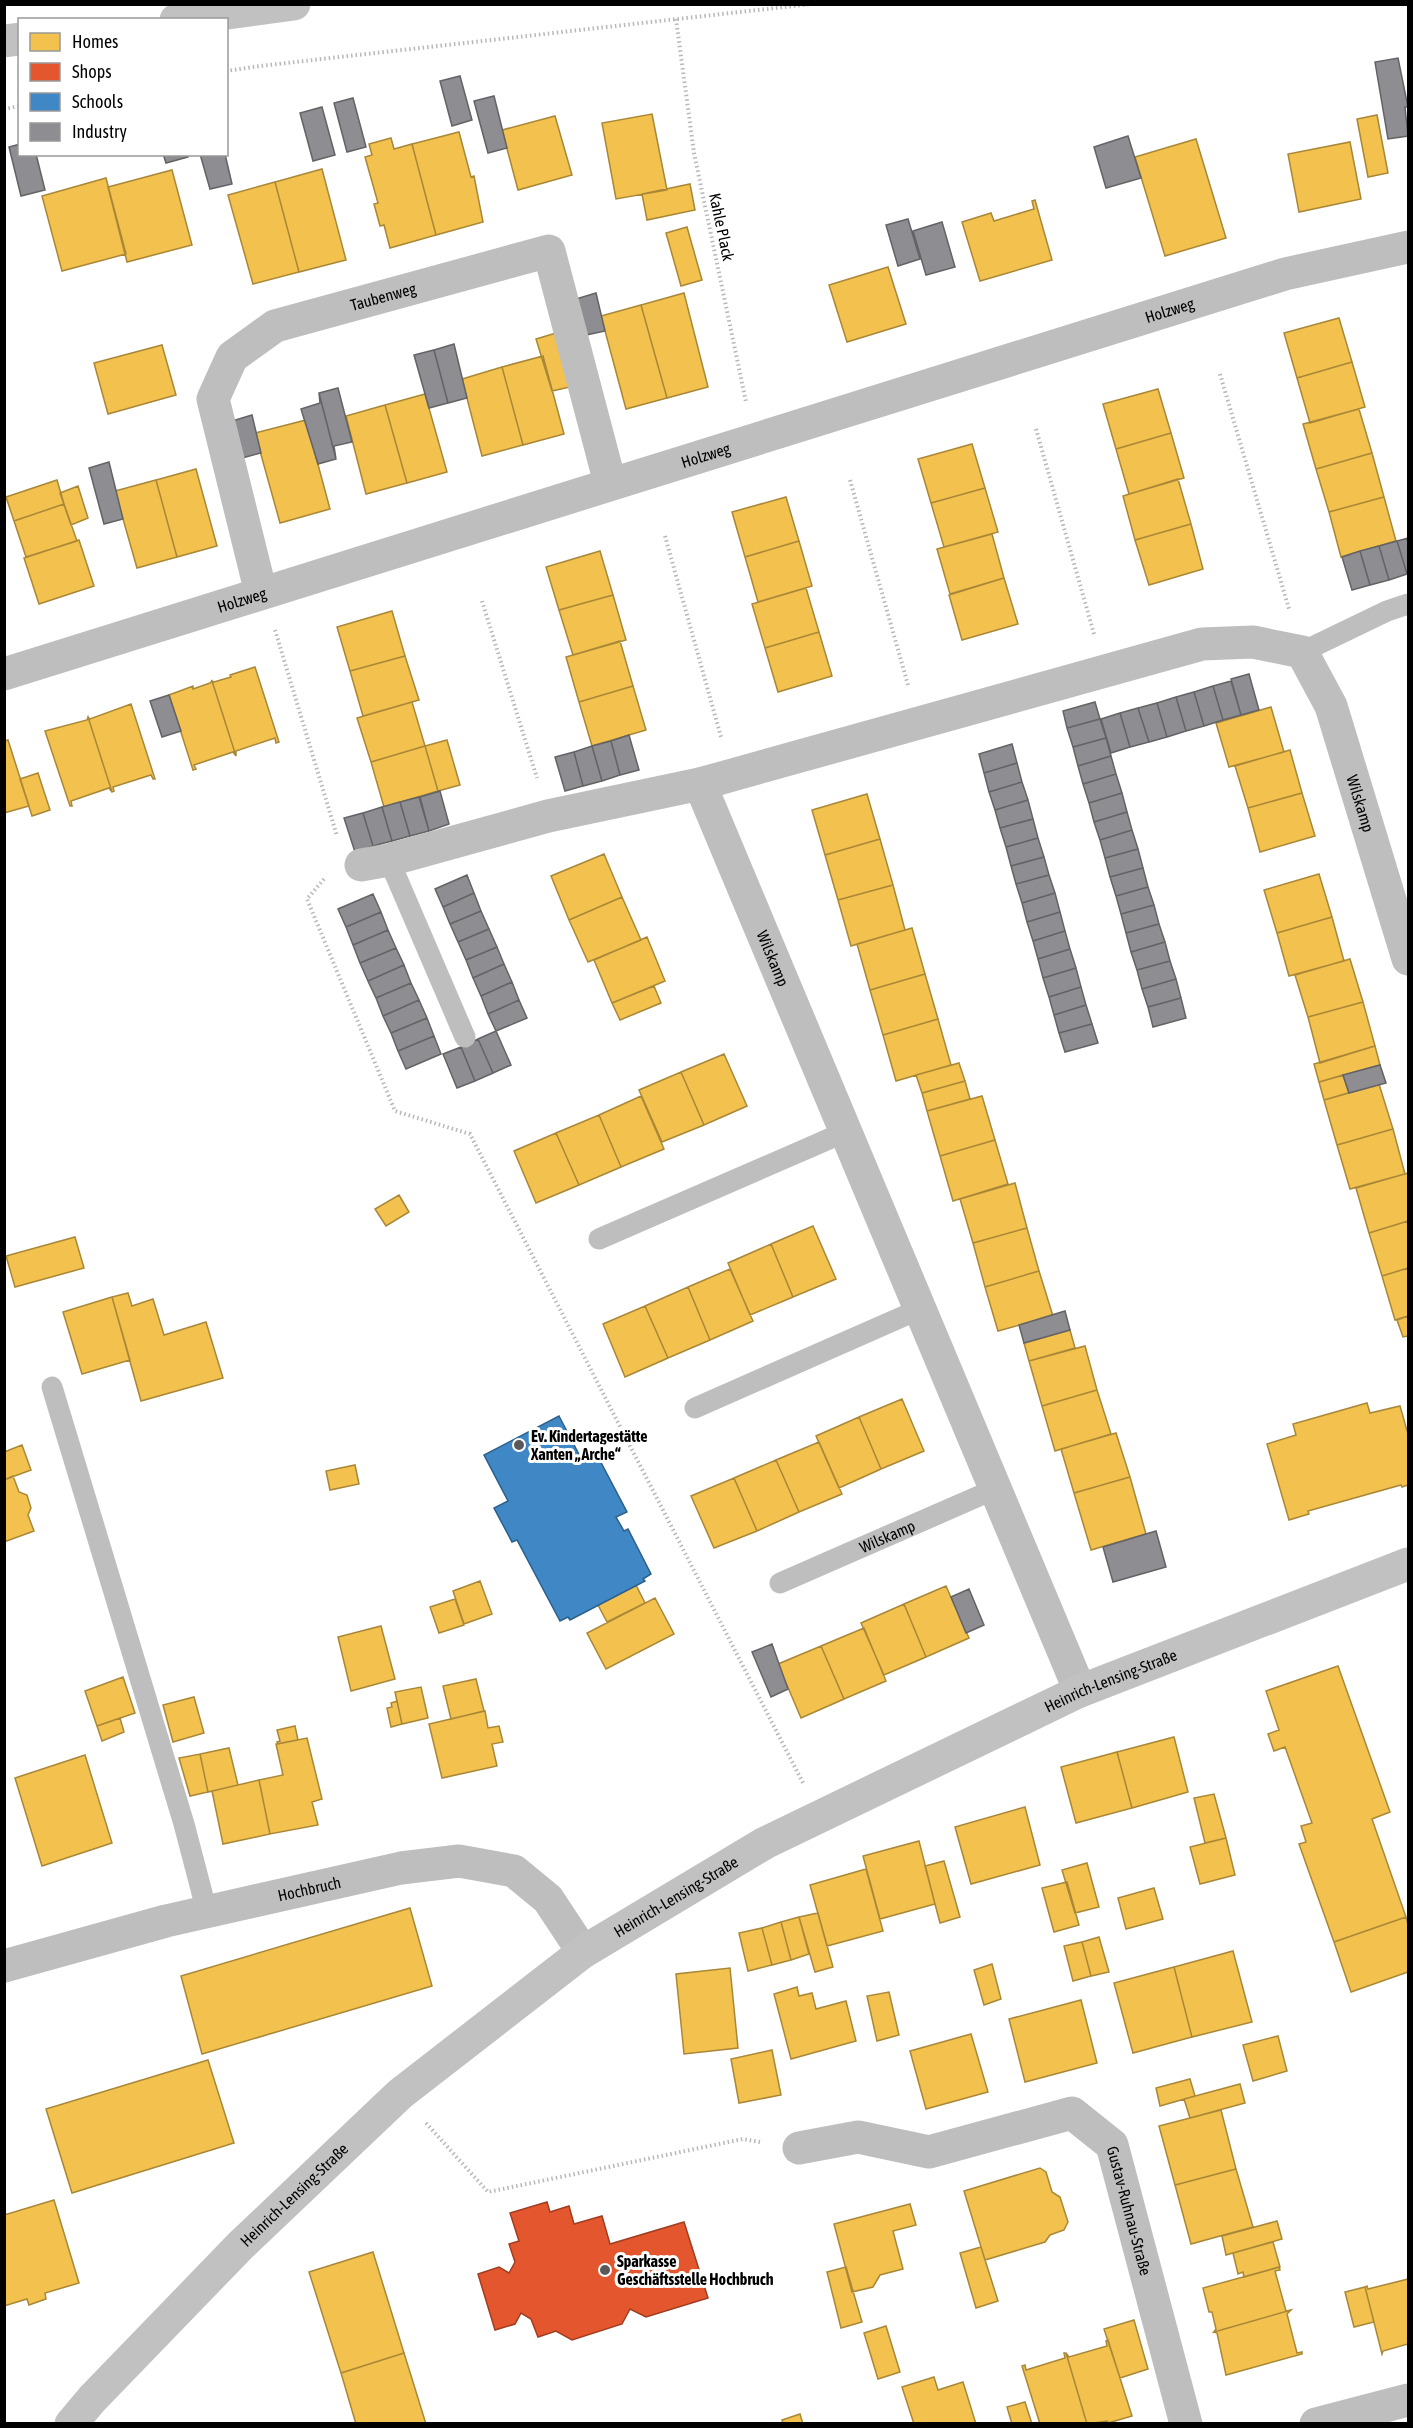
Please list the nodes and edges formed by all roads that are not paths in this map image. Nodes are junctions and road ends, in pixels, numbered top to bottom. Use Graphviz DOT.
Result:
graph roads {
  1 [pos="294,4"];
  2 [pos="191,18"];
  3 [pos="1408,247"];
  4 [pos="610,483"];
  5 [pos="261,593"];
  6 [pos="1408,604"];
  7 [pos="1302,652"];
  8 [pos="4,674"];
  9 [pos="700,784"];
  10 [pos="365,861"];
  11 [pos="1408,958"];
  12 [pos="465,1037"];
  13 [pos="845,1132"];
  14 [pos="599,1239"];
  15 [pos="920,1309"];
  16 [pos="52,1387"];
  17 [pos="694,1408"];
  18 [pos="995,1489"];
  19 [pos="1408,1564"];
  20 [pos="780,1583"];
  21 [pos="1080,1691"];
  22 [pos="207,1911"];
  23 [pos="583,1952"];
  24 [pos="4,1966"];
  25 [pos="799,2148"];
  26 [pos="1408,2400"];
  27 [pos="71,2424"];
  28 [pos="1186,2424"];
  29 [pos="1316,2424"];
  1 -- 2 [label="street"];
  3 -- 4 [label="street, Holzweg"];
  4 -- 5 [label="street, Holzweg"];
  4 -- 5 [label="street, Taubenweg"];
  5 -- 8 [label="street, Holzweg"];
  6 -- 7 [label="lane"];
  7 -- 9 [label="street"];
  7 -- 11 [label="street, Wilskamp"];
  9 -- 10 [label="street"];
  9 -- 13 [label="street, Wilskamp"];
  10 -- 12 [label="lane"];
  13 -- 14 [label="lane"];
  13 -- 15 [label="street, Wilskamp"];
  15 -- 17 [label="lane"];
  15 -- 18 [label="street, Wilskamp"];
  16 -- 22 [label="lane"];
  18 -- 20 [label="lane, Wilskamp"];
  18 -- 21 [label="street, Wilskamp"];
  19 -- 21 [label="street, Heinrich-Lensing-Straße"];
  21 -- 23 [label="street, Heinrich-Lensing-Straße"];
  22 -- 23 [label="street, Hochbruch"];
  22 -- 24 [label="street, Hochbruch"];
  23 -- 27 [label="street, Heinrich-Lensing-Straße"];
  25 -- 28 [label="street, Gustav-Ruhnau-Straße"];
  26 -- 29 [label="street"];
}
